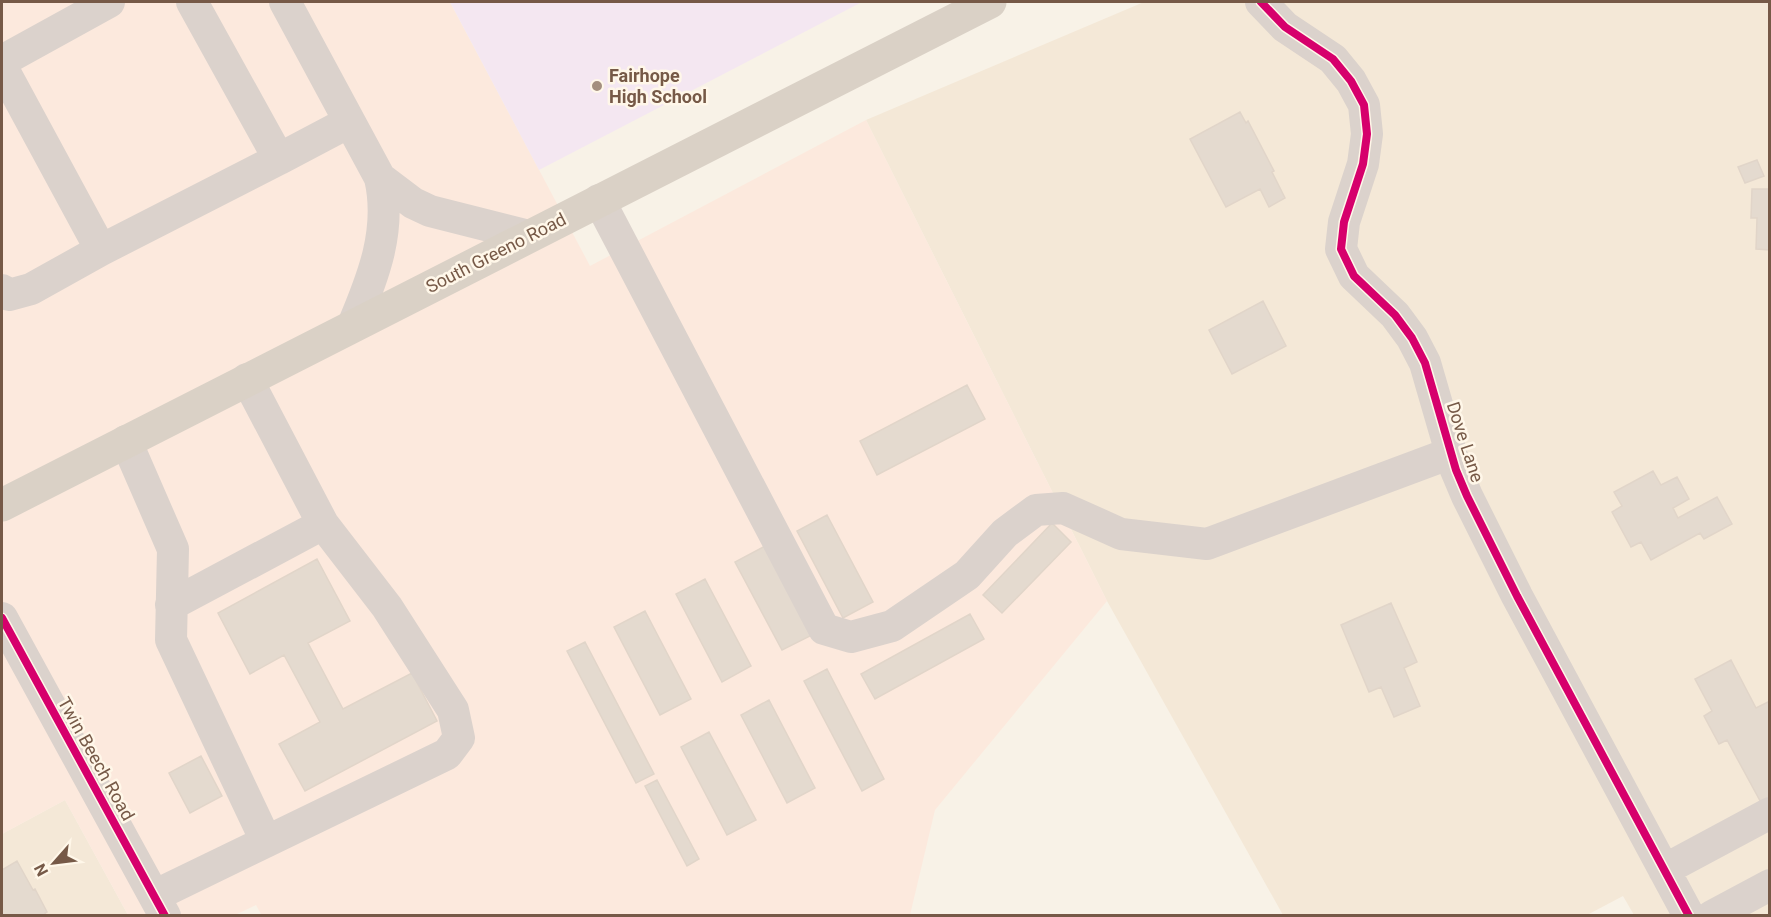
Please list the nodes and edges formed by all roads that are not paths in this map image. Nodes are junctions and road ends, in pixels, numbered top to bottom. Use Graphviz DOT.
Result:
graph roads {
  1 [pos="109,2"];
  2 [pos="192,2"];
  3 [pos="285,2"];
  4 [pos="990,2"];
  5 [pos="1262,2"];
  6 [pos="2,61"];
  7 [pos="2,67"];
  8 [pos="349,122"];
  9 [pos="279,159"];
  10 [pos="380,178"];
  11 [pos="599,200"];
  12 [pos="529,236"];
  13 [pos="101,250"];
  14 [pos="2,291"];
  15 [pos="353,325"];
  16 [pos="248,379"];
  17 [pos="126,441"];
  18 [pos="1451,453"];
  19 [pos="2,504"];
  20 [pos="323,524"];
  21 [pos="171,605"];
  22 [pos="2,618"];
  23 [pos="1770,813"];
  24 [pos="266,842"];
  25 [pos="1664,870"];
  26 [pos="1770,885"];
  27 [pos="160,906"];
  28 [pos="1689,915"];
  29 [pos="1713,915"];
  1 -- 6 [label="street"];
  2 -- 9 [label="street"];
  3 -- 8 [label="street"];
  4 -- 11 [label="main road, South Greeno Road"];
  5 -- 18 [label="street, Dove Lane"];
  7 -- 13 [label="street"];
  8 -- 9 [label="street"];
  8 -- 10 [label="street"];
  9 -- 13 [label="street"];
  10 -- 12 [label="street"];
  10 -- 15 [label="street"];
  11 -- 12 [label="main road, South Greeno Road"];
  11 -- 18 [label="street"];
  12 -- 15 [label="main road, South Greeno Road"];
  13 -- 14 [label="street"];
  15 -- 16 [label="main road, South Greeno Road"];
  16 -- 17 [label="main road, South Greeno Road"];
  16 -- 20 [label="street"];
  17 -- 19 [label="main road, South Greeno Road"];
  17 -- 21 [label="street"];
  18 -- 25 [label="street, Dove Lane"];
  20 -- 21 [label="street"];
  20 -- 24 [label="street"];
  21 -- 24 [label="street"];
  22 -- 27 [label="street, Twin Beech Road"];
  23 -- 25 [label="street"];
  24 -- 27 [label="street"];
  25 -- 28 [label="street, Dove Lane"];
  26 -- 29 [label="street"];
}
